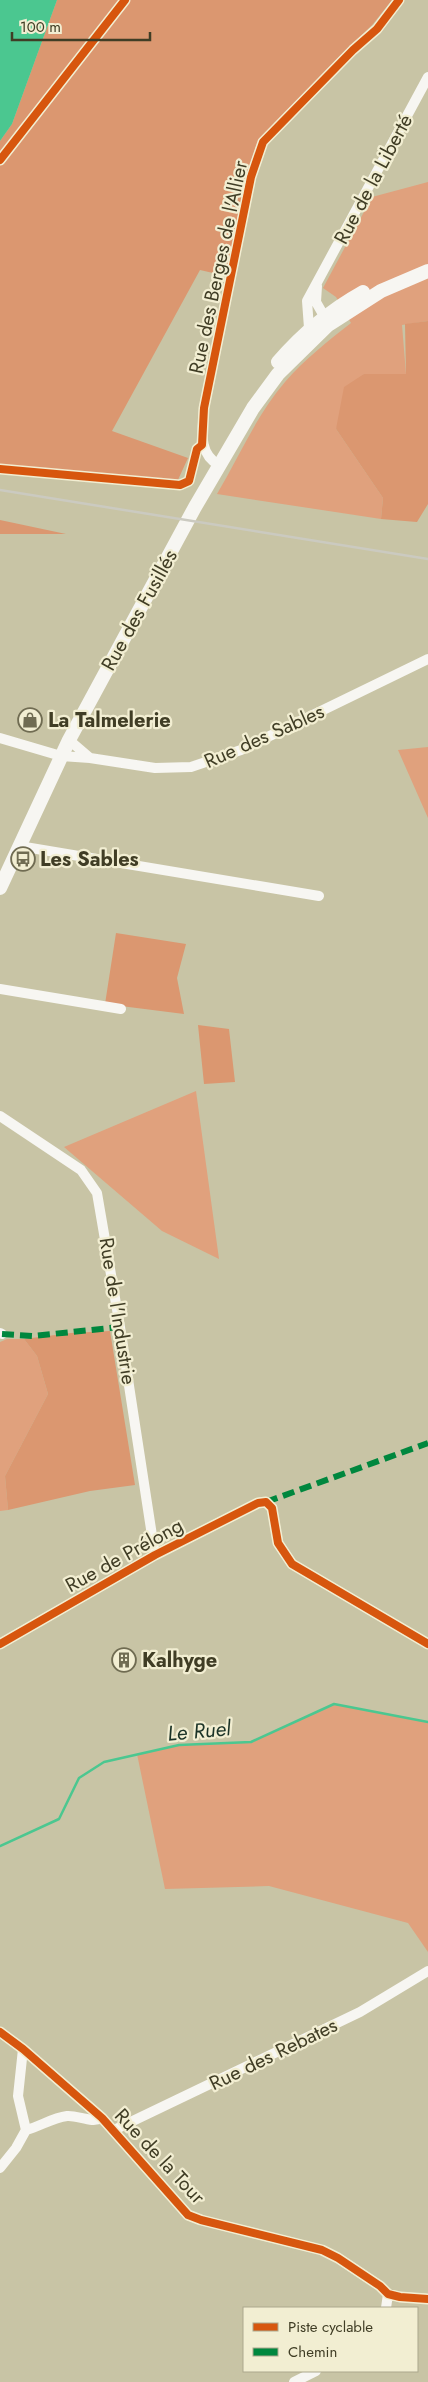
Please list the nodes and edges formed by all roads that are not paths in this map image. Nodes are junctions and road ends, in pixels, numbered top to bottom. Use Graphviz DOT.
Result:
graph roads {
  1 [pos="399,0"];
  2 [pos="428,77"];
  3 [pos="428,264"];
  4 [pos="428,271"];
  5 [pos="318,281"];
  6 [pos="326,321"];
  7 [pos="312,330"];
  8 [pos="278,374"];
  9 [pos="218,465"];
  10 [pos="428,660"];
  11 [pos="0,738"];
  12 [pos="69,740"];
  13 [pos="61,756"];
  14 [pos="90,758"];
  15 [pos="19,846"];
  16 [pos="0,888"];
  17 [pos="319,896"];
  18 [pos="0,989"];
  19 [pos="121,1009"];
  20 [pos="0,1116"];
  21 [pos="155,1555"];
  22 [pos="0,1644"];
  23 [pos="428,1644"];
  24 [pos="428,1971"];
  25 [pos="0,2032"];
  26 [pos="23,2049"];
  27 [pos="102,2118"];
  28 [pos="26,2130"];
  29 [pos="114,2130"];
  30 [pos="0,2168"];
  31 [pos="388,2294"];
  32 [pos="428,2299"];
  33 [pos="386,2307"];
  34 [pos="314,2372"];
  35 [pos="294,2382"];
  1 -- 9 [label="street, Rue des Berges de l'Allier"];
  2 -- 5 [label="street, Rue de la Liberté"];
  3 -- 6 [label="main road"];
  4 -- 6 [label="main road, Rue des Fusillés"];
  5 -- 6 [label="street, Rue de la Liberté"];
  5 -- 7 [label="street, Rue de la Liberté"];
  6 -- 7 [label="main road, Rue des Fusillés"];
  6 -- 8 [label="main road, Rue des Fusillés"];
  7 -- 8 [label="street"];
  7 -- 9 [label="main road, Rue des Fusillés"];
  8 -- 9 [label="main road, Rue des Fusillés"];
  9 -- 12 [label="main road, Rue des Fusillés"];
  10 -- 14 [label="street, Rue des Sables"];
  11 -- 13 [label="street, Rue des Sables"];
  12 -- 13 [label="main road, Rue des Fusillés"];
  12 -- 14 [label="street"];
  13 -- 14 [label="street, Rue des Sables"];
  13 -- 15 [label="main road, Rue des Fusillés"];
  15 -- 16 [label="main road, Rue des Fusillés"];
  15 -- 17 [label="street"];
  18 -- 19 [label="street"];
  20 -- 21 [label="street, Rue de l'Industrie"];
  21 -- 22 [label="street, Rue de Prélong"];
  21 -- 23 [label="street, Rue de Prélong"];
  24 -- 29 [label="street, Rue des Rebates"];
  25 -- 26 [label="street, Rue de la Tour"];
  26 -- 27 [label="street, Rue de la Tour"];
  26 -- 28 [label="street"];
  27 -- 28 [label="street"];
  27 -- 29 [label="street, Rue de la Tour"];
  28 -- 30 [label="street"];
  29 -- 31 [label="street, Rue de la Tour"];
  31 -- 32 [label="street, Rue de la Tour"];
  31 -- 33 [label="street"];
  34 -- 35 [label="street"];
}
